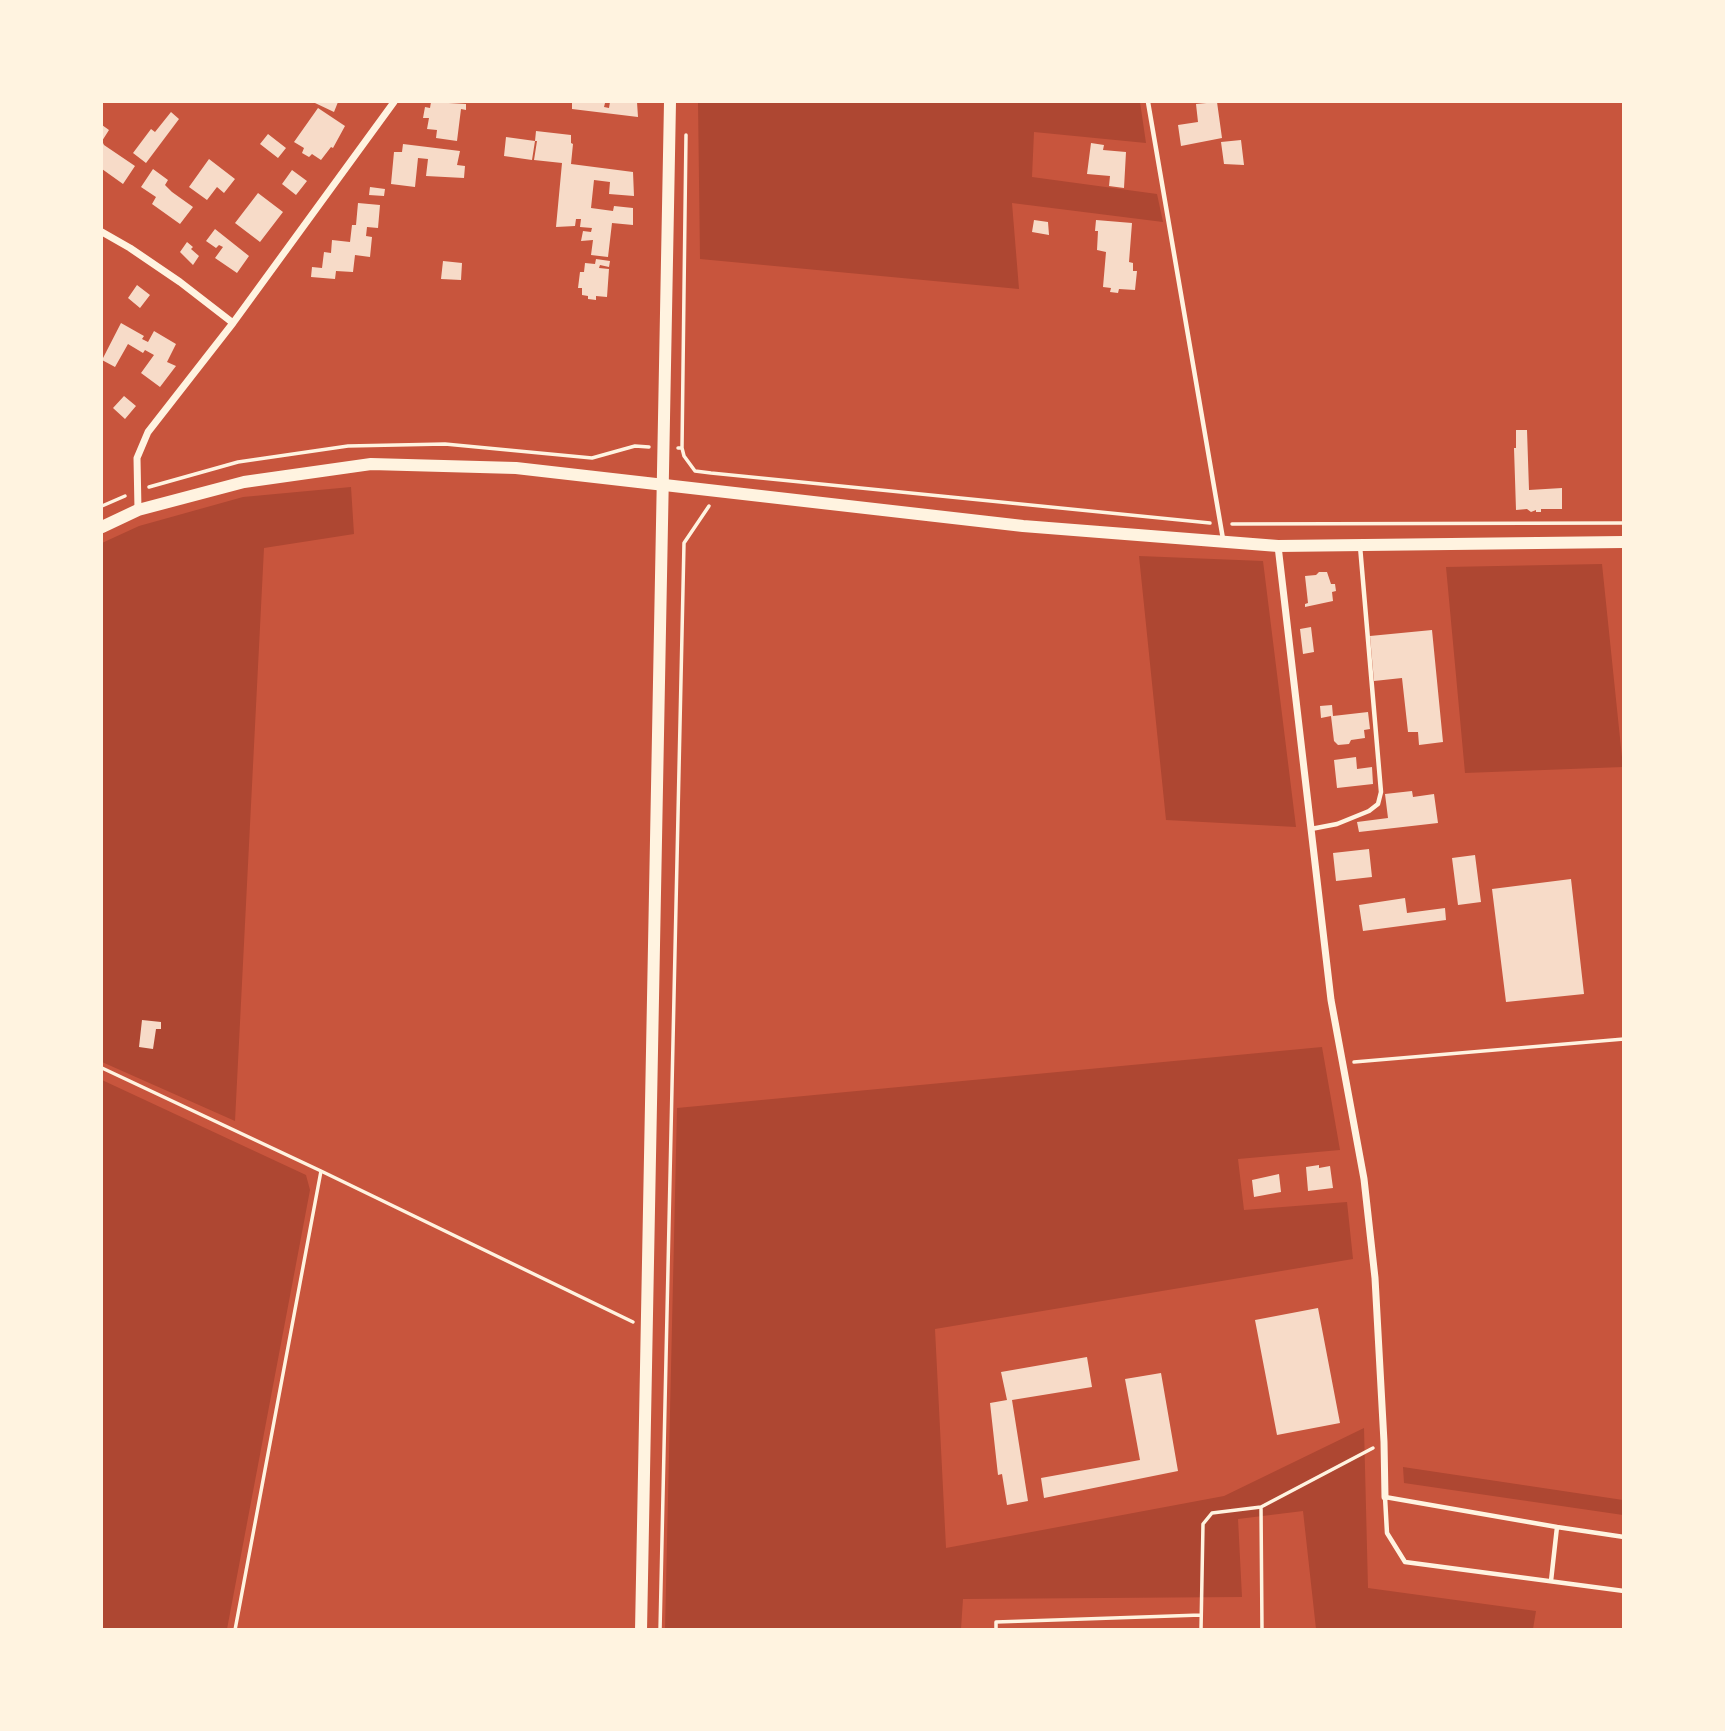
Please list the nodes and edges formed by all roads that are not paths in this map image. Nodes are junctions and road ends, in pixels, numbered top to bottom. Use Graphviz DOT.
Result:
graph roads {
  1 [pos="394,102"];
  2 [pos="670,102"];
  3 [pos="1149,102"];
  4 [pos="102,232"];
  5 [pos="233,323"];
  6 [pos="663,486"];
  7 [pos="138,510"];
  8 [pos="102,527"];
  9 [pos="1623,542"];
  10 [pos="1224,543"];
  11 [pos="1360,545"];
  12 [pos="1278,546"];
  13 [pos="1311,829"];
  14 [pos="1385,1497"];
  15 [pos="1557,1527"];
  16 [pos="1623,1537"];
  17 [pos="1551,1581"];
  18 [pos="1623,1591"];
  19 [pos="641,1629"];
  1 -- 5 [label="street"];
  2 -- 6 [label="main road"];
  3 -- 10 [label="lane"];
  4 -- 5 [label="street"];
  5 -- 7 [label="street"];
  6 -- 7 [label="main road"];
  6 -- 10 [label="main road"];
  6 -- 19 [label="main road"];
  7 -- 8 [label="main road"];
  9 -- 11 [label="main road"];
  10 -- 12 [label="main road"];
  11 -- 12 [label="main road"];
  11 -- 13 [label="lane"];
  12 -- 13 [label="street"];
  13 -- 14 [label="street"];
  14 -- 15 [label="lane"];
  14 -- 17 [label="lane"];
  15 -- 16 [label="lane"];
  15 -- 17 [label="lane"];
  17 -- 18 [label="lane"];
}
